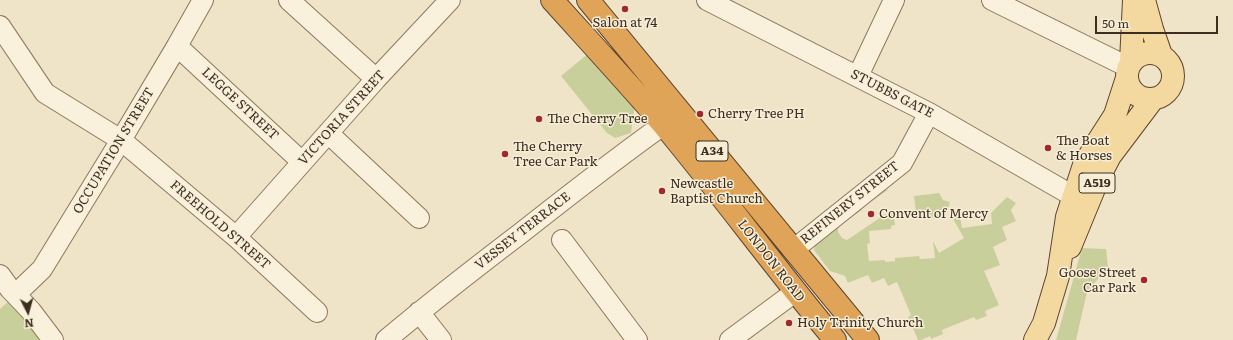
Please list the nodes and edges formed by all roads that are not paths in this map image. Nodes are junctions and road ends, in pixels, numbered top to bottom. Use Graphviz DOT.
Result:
graph roads {
  1 [pos="203,0"];
  2 [pos="290,0"];
  3 [pos="450,0"];
  4 [pos="552,0"];
  5 [pos="588,0"];
  6 [pos="707,0"];
  7 [pos="894,0"];
  8 [pos="992,0"];
  9 [pos="1134,0"];
  10 [pos="1144,0"];
  11 [pos="0,26"];
  12 [pos="177,46"];
  13 [pos="1161,55"];
  14 [pos="1129,69"];
  15 [pos="858,76"];
  16 [pos="376,79"];
  17 [pos="1153,99"];
  18 [pos="929,113"];
  19 [pos="663,125"];
  20 [pos="328,133"];
  21 [pos="121,140"];
  22 [pos="302,162"];
  23 [pos="1073,196"];
  24 [pos="419,218"];
  25 [pos="236,237"];
  26 [pos="562,240"];
  27 [pos="793,250"];
  28 [pos="0,275"];
  29 [pos="1058,276"];
  30 [pos="796,292"];
  31 [pos="16,294"];
  32 [pos="316,312"];
  33 [pos="419,312"];
  34 [pos="1041,334"];
  35 [pos="53,340"];
  36 [pos="386,340"];
  37 [pos="441,340"];
  38 [pos="637,340"];
  39 [pos="730,340"];
  40 [pos="835,340"];
  41 [pos="868,340"];
  1 -- 12 [label="street, OCCUPATION STREET"];
  2 -- 16 [label="street"];
  3 -- 16 [label="street, VICTORIA STREET"];
  4 -- 19 [label="highway, LONDON ROAD / A34"];
  5 -- 27 [label="highway, LONDON ROAD / A34"];
  6 -- 15 [label="street, STUBBS GATE"];
  7 -- 15 [label="street"];
  8 -- 14 [label="street"];
  9 -- 14 [label="main road, A519"];
  10 -- 13 [label="main road, A519"];
  11 -- 21 [label="street, FREEHOLD STREET"];
  12 -- 21 [label="street, OCCUPATION STREET"];
  12 -- 22 [label="street, LEGGE STREET"];
  13 -- 14 [label="main road"];
  13 -- 17 [label="main road, A519"];
  14 -- 17 [label="main road"];
  14 -- 23 [label="main road, A519"];
  15 -- 18 [label="street, STUBBS GATE"];
  16 -- 20 [label="street, VICTORIA STREET"];
  17 -- 29 [label="main road, A519"];
  18 -- 23 [label="street, STUBBS GATE"];
  18 -- 27 [label="street, REFINERY STREET"];
  19 -- 30 [label="highway, LONDON ROAD / A34"];
  19 -- 33 [label="street, VESSEY TERRACE"];
  20 -- 22 [label="street, VICTORIA STREET"];
  20 -- 24 [label="street"];
  21 -- 25 [label="street, FREEHOLD STREET"];
  21 -- 31 [label="street, OCCUPATION STREET"];
  22 -- 25 [label="street, VICTORIA STREET"];
  23 -- 29 [label="main road, A519"];
  25 -- 32 [label="street, FREEHOLD STREET"];
  26 -- 38 [label="street"];
  27 -- 41 [label="highway, LONDON ROAD / A34"];
  28 -- 31 [label="street"];
  29 -- 34 [label="main road, A519"];
  30 -- 39 [label="street"];
  30 -- 40 [label="highway, LONDON ROAD / A34"];
  31 -- 35 [label="street"];
  33 -- 36 [label="street, VESSEY TERRACE"];
  33 -- 37 [label="street"];
}
